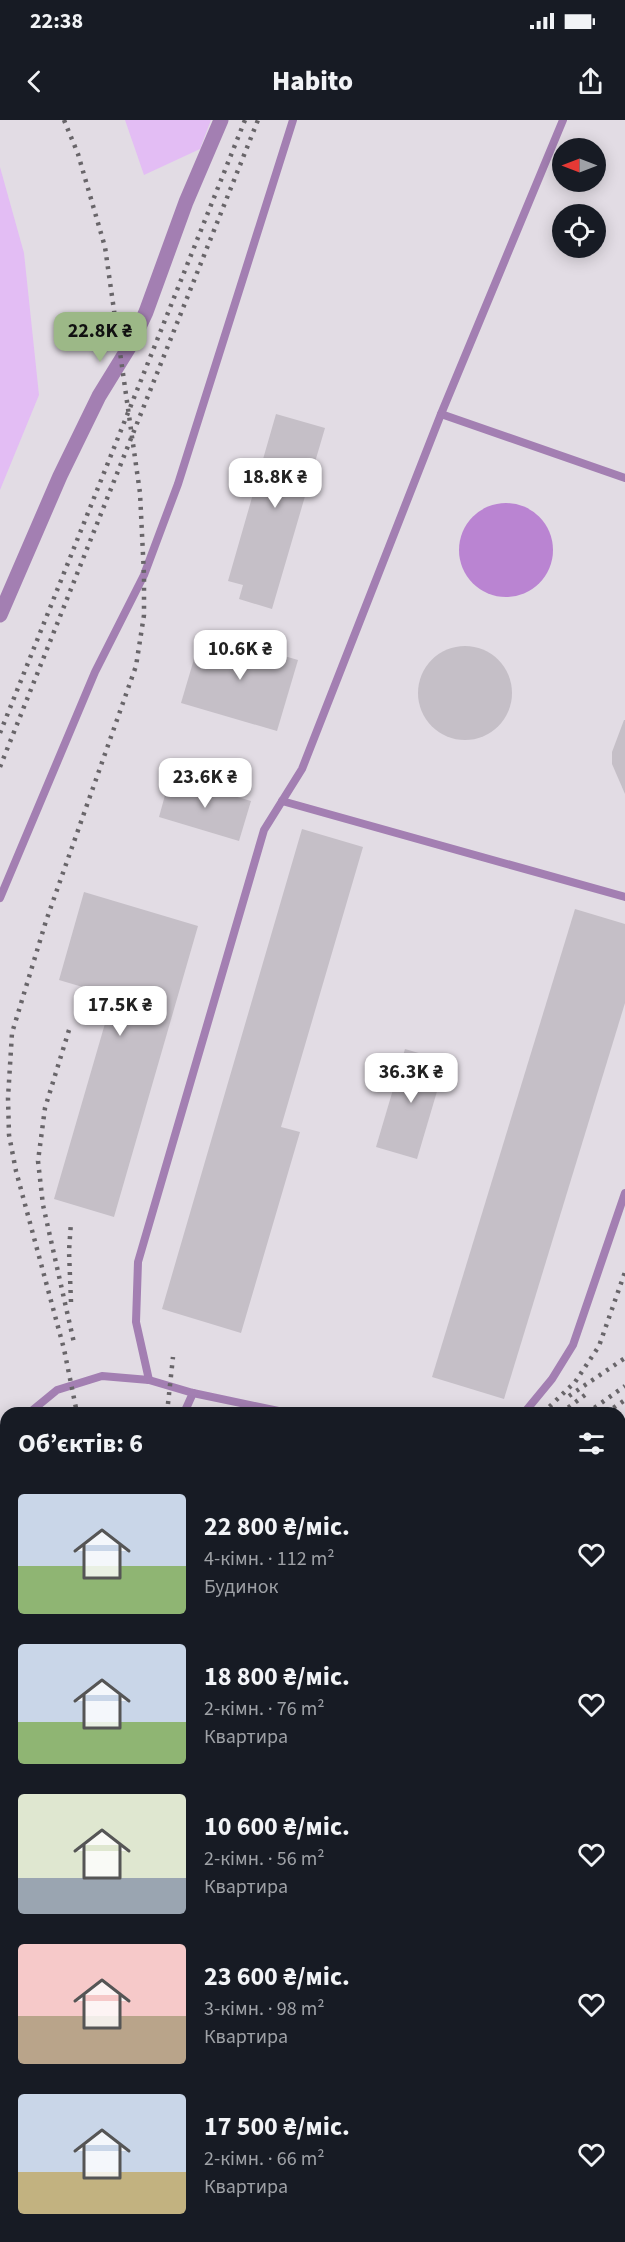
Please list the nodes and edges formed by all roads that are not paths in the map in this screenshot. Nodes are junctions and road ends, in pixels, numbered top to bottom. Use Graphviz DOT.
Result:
graph roads {
  1 [pos="221,120"];
  2 [pos="293,120"];
  3 [pos="563,120"];
  4 [pos="441,414"];
  5 [pos="625,478"];
  6 [pos="0,615"];
  7 [pos="282,801"];
  8 [pos="625,897"];
  9 [pos="0,898"];
  10 [pos="625,1193"];
  11 [pos="149,1380"];
  12 [pos="193,1393"];
  13 [pos="36,1407"];
  14 [pos="187,1407"];
  15 [pos="260,1407"];
  16 [pos="529,1407"];
  1 -- 6 [label="street"];
  2 -- 9 [label="lane"];
  3 -- 4 [label="lane"];
  4 -- 5 [label="lane"];
  4 -- 7 [label="lane"];
  7 -- 8 [label="lane"];
  7 -- 11 [label="lane"];
  10 -- 16 [label="lane"];
  11 -- 12 [label="lane"];
  11 -- 13 [label="lane"];
  12 -- 14 [label="lane"];
  12 -- 15 [label="lane"];
}
